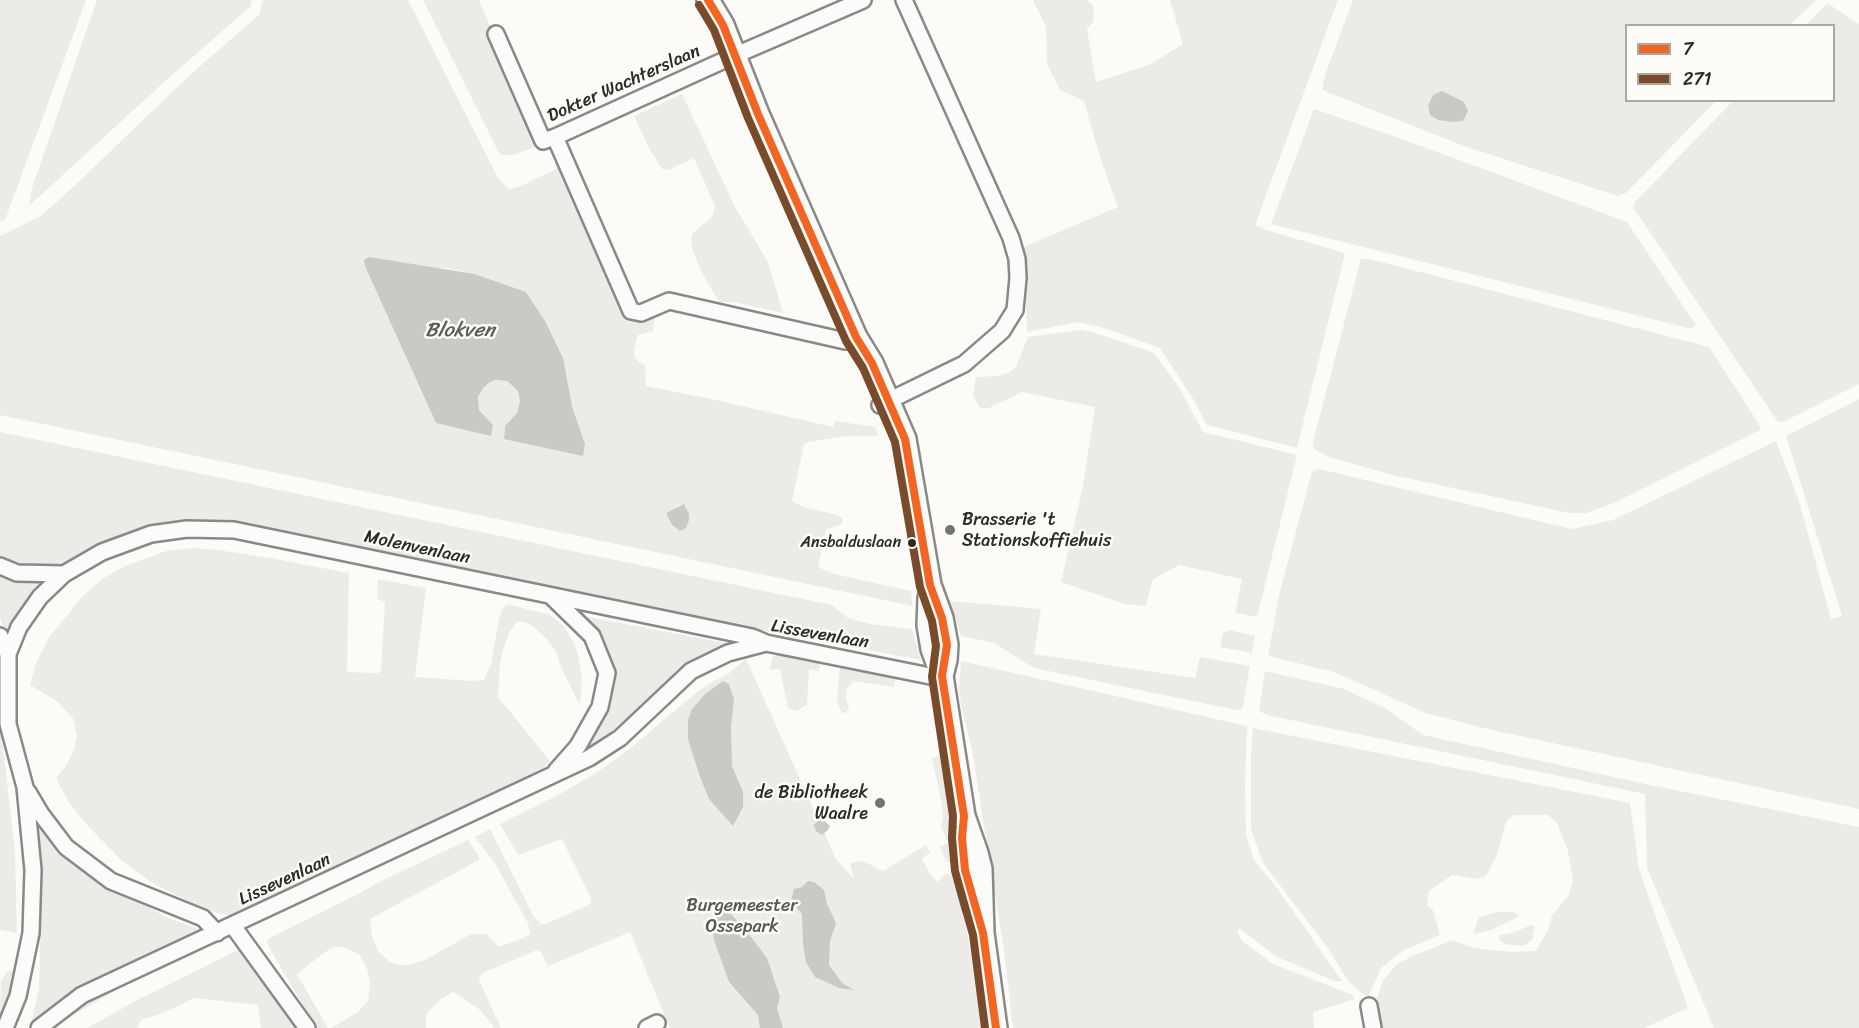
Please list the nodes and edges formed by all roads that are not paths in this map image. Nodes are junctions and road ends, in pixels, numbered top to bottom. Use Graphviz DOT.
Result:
graph roads {
  1 [pos="863,0"];
  2 [pos="904,0"];
  3 [pos="709,1"];
  4 [pos="496,34"];
  5 [pos="732,56"];
  6 [pos="555,137"];
  7 [pos="856,337"];
  8 [pos="885,403"];
  9 [pos="0,566"];
  10 [pos="64,574"];
  11 [pos="550,596"];
  12 [pos="0,636"];
  13 [pos="766,643"];
  14 [pos="8,654"];
  15 [pos="942,676"];
  16 [pos="552,775"];
  17 [pos="25,786"];
  18 [pos="232,926"];
  19 [pos="217,933"];
  20 [pos="1369,1006"];
  21 [pos="5,1028"];
  22 [pos="39,1028"];
  23 [pos="307,1028"];
  24 [pos="996,1028"];
  25 [pos="1373,1028"];
  1 -- 5 [label="street, Dokter Wachterslaan"];
  2 -- 8 [label="street"];
  3 -- 5 [label="main road"];
  4 -- 6 [label="street, Dokter Wachterslaan"];
  5 -- 6 [label="street, Dokter Wachterslaan"];
  5 -- 7 [label="main road"];
  6 -- 7 [label="street"];
  7 -- 8 [label="main road"];
  8 -- 15 [label="main road"];
  9 -- 10 [label="street"];
  10 -- 11 [label="street, Molenvenlaan"];
  10 -- 14 [label="street, Molenvenlaan"];
  11 -- 13 [label="street, Molenvenlaan"];
  11 -- 16 [label="street, Lissevenlaan"];
  12 -- 14 [label="street, Molenvenlaan"];
  13 -- 15 [label="street, Lissevenlaan"];
  13 -- 16 [label="street, Lissevenlaan"];
  14 -- 17 [label="street, Molenvenlaan"];
  15 -- 24 [label="main road"];
  16 -- 18 [label="street, Lissevenlaan"];
  17 -- 19 [label="street, Molenvenlaan"];
  17 -- 21 [label="street, Molenvenlaan"];
  18 -- 19 [label="street, Lissevenlaan"];
  18 -- 23 [label="street"];
  19 -- 22 [label="street, Lissevenlaan"];
  20 -- 25 [label="street"];
}
